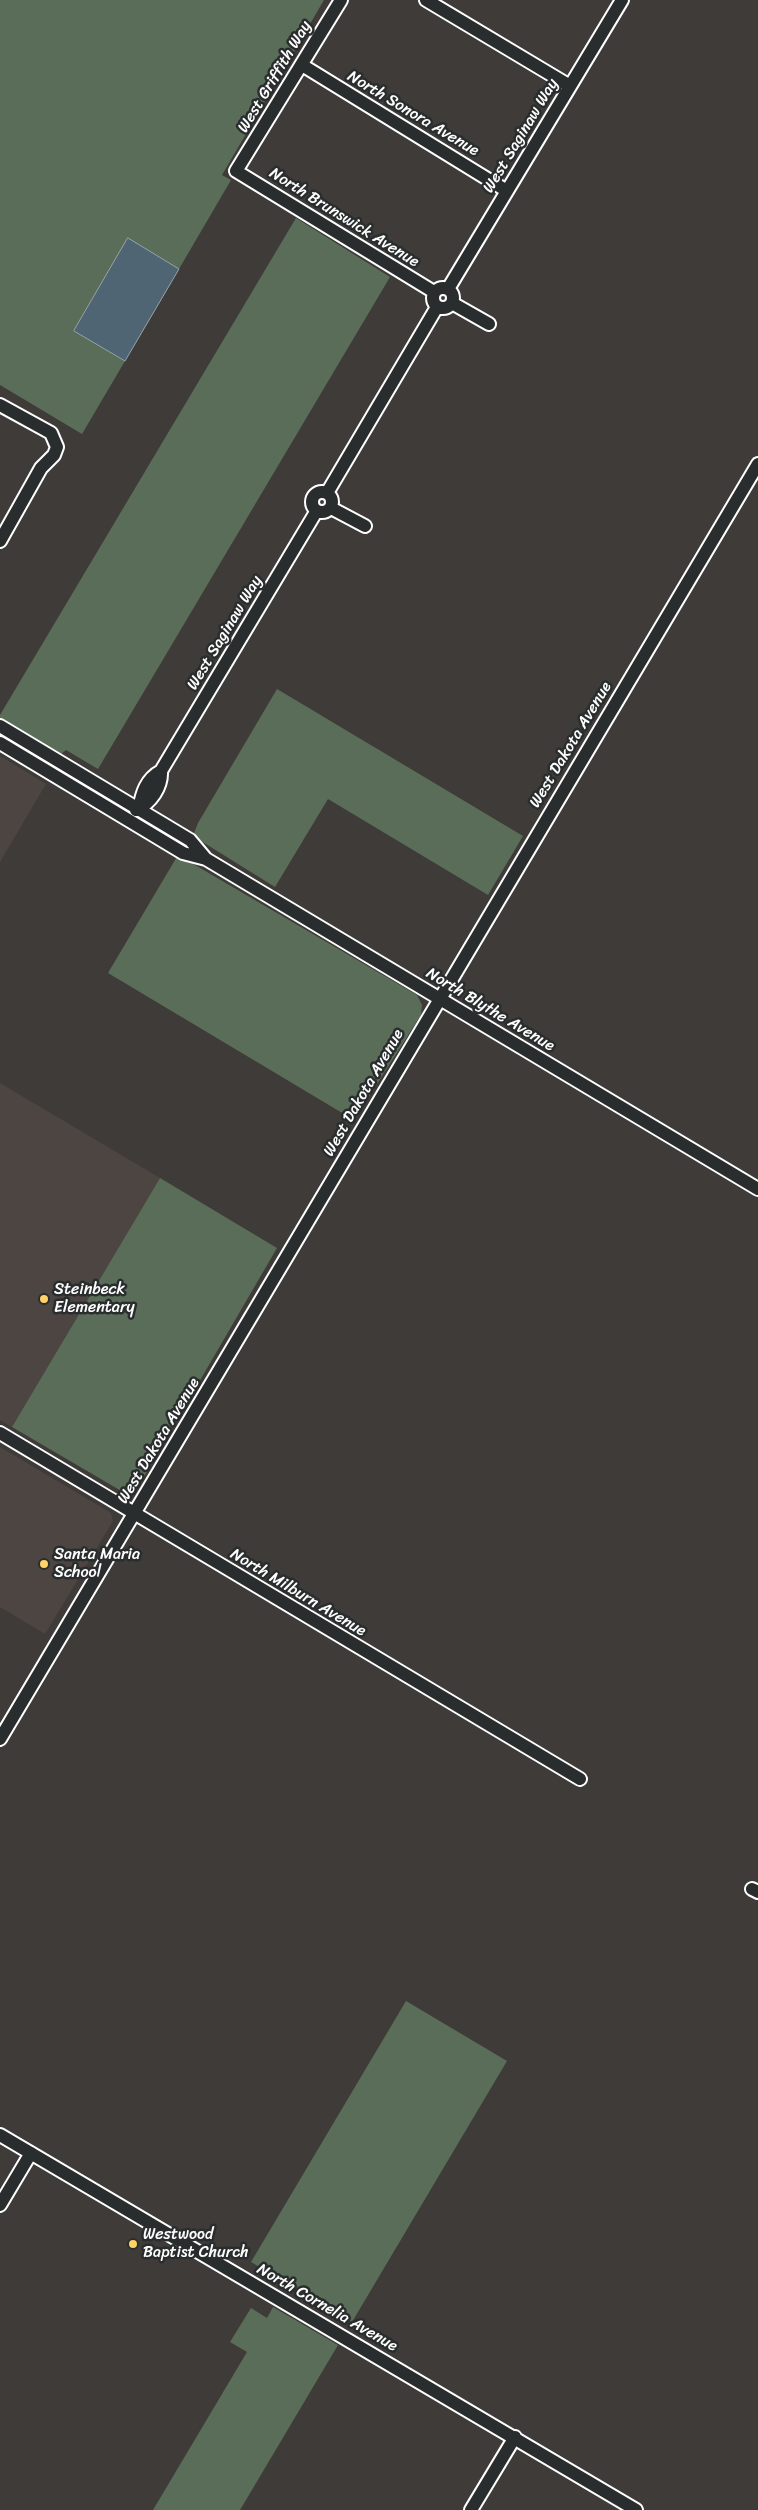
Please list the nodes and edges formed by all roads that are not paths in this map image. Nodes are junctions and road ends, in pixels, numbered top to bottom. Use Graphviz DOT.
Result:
graph roads {
  1 [pos="341,0"];
  2 [pos="426,0"];
  3 [pos="622,0"];
  4 [pos="302,65"];
  5 [pos="570,86"];
  6 [pos="236,171"];
  7 [pos="507,191"];
  8 [pos="448,289"];
  9 [pos="434,292"];
  10 [pos="452,303"];
  11 [pos="437,307"];
  12 [pos="489,324"];
  13 [pos="0,405"];
  14 [pos="758,464"];
  15 [pos="754,481"];
  16 [pos="327,493"];
  17 [pos="331,508"];
  18 [pos="316,512"];
  19 [pos="365,526"];
  20 [pos="3,527"];
  21 [pos="0,540"];
  22 [pos="0,726"];
  23 [pos="0,743"];
  24 [pos="52,774"];
  25 [pos="138,809"];
  26 [pos="206,859"];
  27 [pos="439,998"];
  28 [pos="758,1189"];
  29 [pos="0,1433"];
  30 [pos="133,1515"];
  31 [pos="0,1739"];
  32 [pos="580,1779"];
  33 [pos="0,2135"];
  34 [pos="31,2153"];
  35 [pos="0,2205"];
  36 [pos="515,2437"];
  37 [pos="472,2510"];
  38 [pos="636,2510"];
  1 -- 4 [label="street, West Griffith Way"];
  2 -- 5 [label="street"];
  3 -- 5 [label="street, West Saginaw Way"];
  4 -- 6 [label="street, West Griffith Way"];
  4 -- 7 [label="street, North Sonora Avenue"];
  5 -- 7 [label="street, West Saginaw Way"];
  6 -- 9 [label="street, North Brunswick Avenue"];
  7 -- 8 [label="street, West Saginaw Way"];
  8 -- 9 [label="street"];
  8 -- 10 [label="street"];
  9 -- 11 [label="street"];
  10 -- 11 [label="street"];
  10 -- 12 [label="street"];
  11 -- 16 [label="street"];
  13 -- 20 [label="street"];
  14 -- 15 [label="street, West Dakota Avenue"];
  15 -- 27 [label="street, West Dakota Avenue"];
  16 -- 17 [label="street"];
  16 -- 18 [label="street"];
  17 -- 18 [label="street"];
  17 -- 19 [label="street"];
  18 -- 25 [label="street, West Saginaw Way"];
  20 -- 21 [label="street"];
  22 -- 25 [label="street, North Blythe Avenue"];
  23 -- 24 [label="street, North Blythe Avenue"];
  24 -- 25 [label="street, North Blythe Avenue"];
  24 -- 26 [label="street, North Blythe Avenue"];
  25 -- 26 [label="street, North Blythe Avenue"];
  26 -- 27 [label="street, North Blythe Avenue"];
  27 -- 28 [label="street, North Blythe Avenue"];
  27 -- 30 [label="street, West Dakota Avenue"];
  29 -- 30 [label="street, North Milburn Avenue"];
  30 -- 31 [label="street, West Dakota Avenue"];
  30 -- 32 [label="street, North Milburn Avenue"];
  33 -- 34 [label="street, North Cornelia Avenue"];
  34 -- 35 [label="street"];
  34 -- 36 [label="street, North Cornelia Avenue"];
  36 -- 37 [label="street"];
  36 -- 38 [label="street, North Cornelia Avenue"];
}
